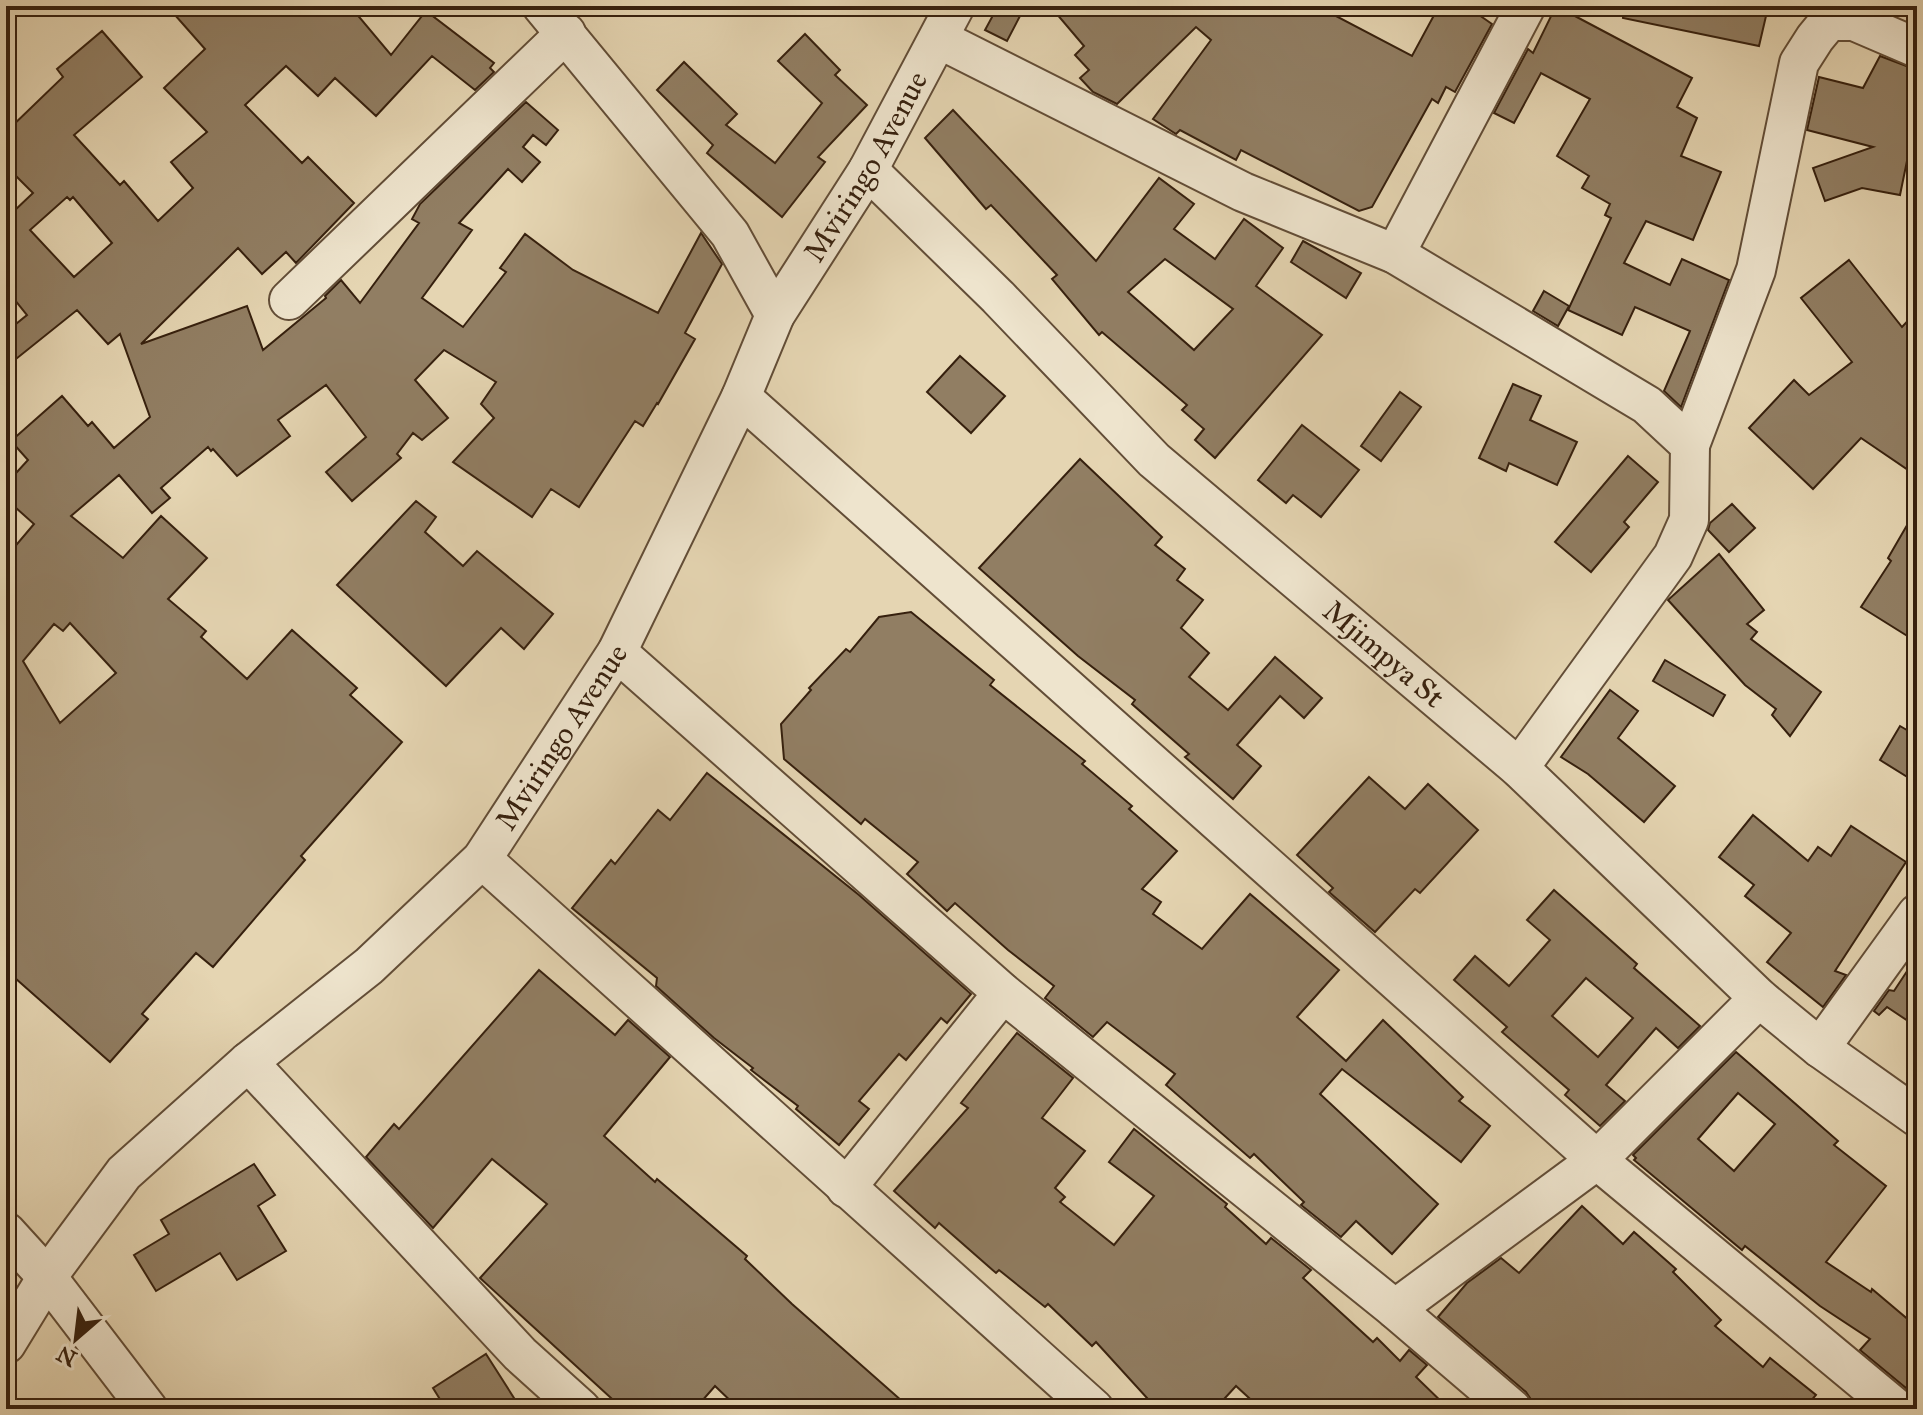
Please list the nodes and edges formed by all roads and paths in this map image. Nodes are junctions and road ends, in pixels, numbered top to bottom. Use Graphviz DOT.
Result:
graph roads {
  1 [pos="1526,6"];
  2 [pos="552,14"];
  3 [pos="947,22"];
  4 [pos="1917,48"];
  5 [pos="868,170"];
  6 [pos="1395,254"];
  7 [pos="289,300"];
  8 [pos="775,315"];
  9 [pos="741,397"];
  10 [pos="1690,445"];
  11 [pos="617,652"];
  12 [pos="1519,768"];
  13 [pos="482,859"];
  14 [pos="1917,914"];
  15 [pos="1003,993"];
  16 [pos="1759,998"];
  17 [pos="1820,1048"];
  18 [pos="248,1062"];
  19 [pos="1917,1117"];
  20 [pos="1597,1160"];
  21 [pos="846,1188"];
  22 [pos="6,1232"];
  23 [pos="47,1277"];
  24 [pos="1395,1309"];
  25 [pos="6,1344"];
  26 [pos="148,1409"];
  27 [pos="581,1409"];
  28 [pos="1094,1409"];
  29 [pos="1512,1409"];
  30 [pos="1897,1409"];
  1 -- 6 [label="street"];
  2 -- 7 [label="street"];
  2 -- 8 [label="street"];
  3 -- 5 [label="street, Mviringo Avenue"];
  3 -- 6 [label="street"];
  4 -- 10 [label="street"];
  5 -- 8 [label="street, Mviringo Avenue"];
  5 -- 12 [label="street, Mjimpya St"];
  6 -- 10 [label="street"];
  8 -- 9 [label="street, Mviringo Avenue"];
  9 -- 11 [label="street, Mviringo Avenue"];
  9 -- 20 [label="street"];
  10 -- 12 [label="street"];
  11 -- 13 [label="street, Mviringo Avenue"];
  11 -- 15 [label="street"];
  12 -- 16 [label="street, Mjimpya St"];
  13 -- 18 [label="street, Mviringo Avenue"];
  13 -- 21 [label="street"];
  14 -- 17 [label="street"];
  15 -- 21 [label="street"];
  15 -- 24 [label="street"];
  16 -- 17 [label="street, Mjimpya St"];
  16 -- 20 [label="street"];
  17 -- 19 [label="street, Mjimpya St"];
  18 -- 23 [label="street, Mviringo Avenue"];
  18 -- 27 [label="street"];
  20 -- 24 [label="street"];
  20 -- 30 [label="street"];
  21 -- 28 [label="street"];
  22 -- 23 [label="street"];
  23 -- 25 [label="street, Mviringo Avenue"];
  23 -- 26 [label="street"];
  24 -- 29 [label="street"];
}
